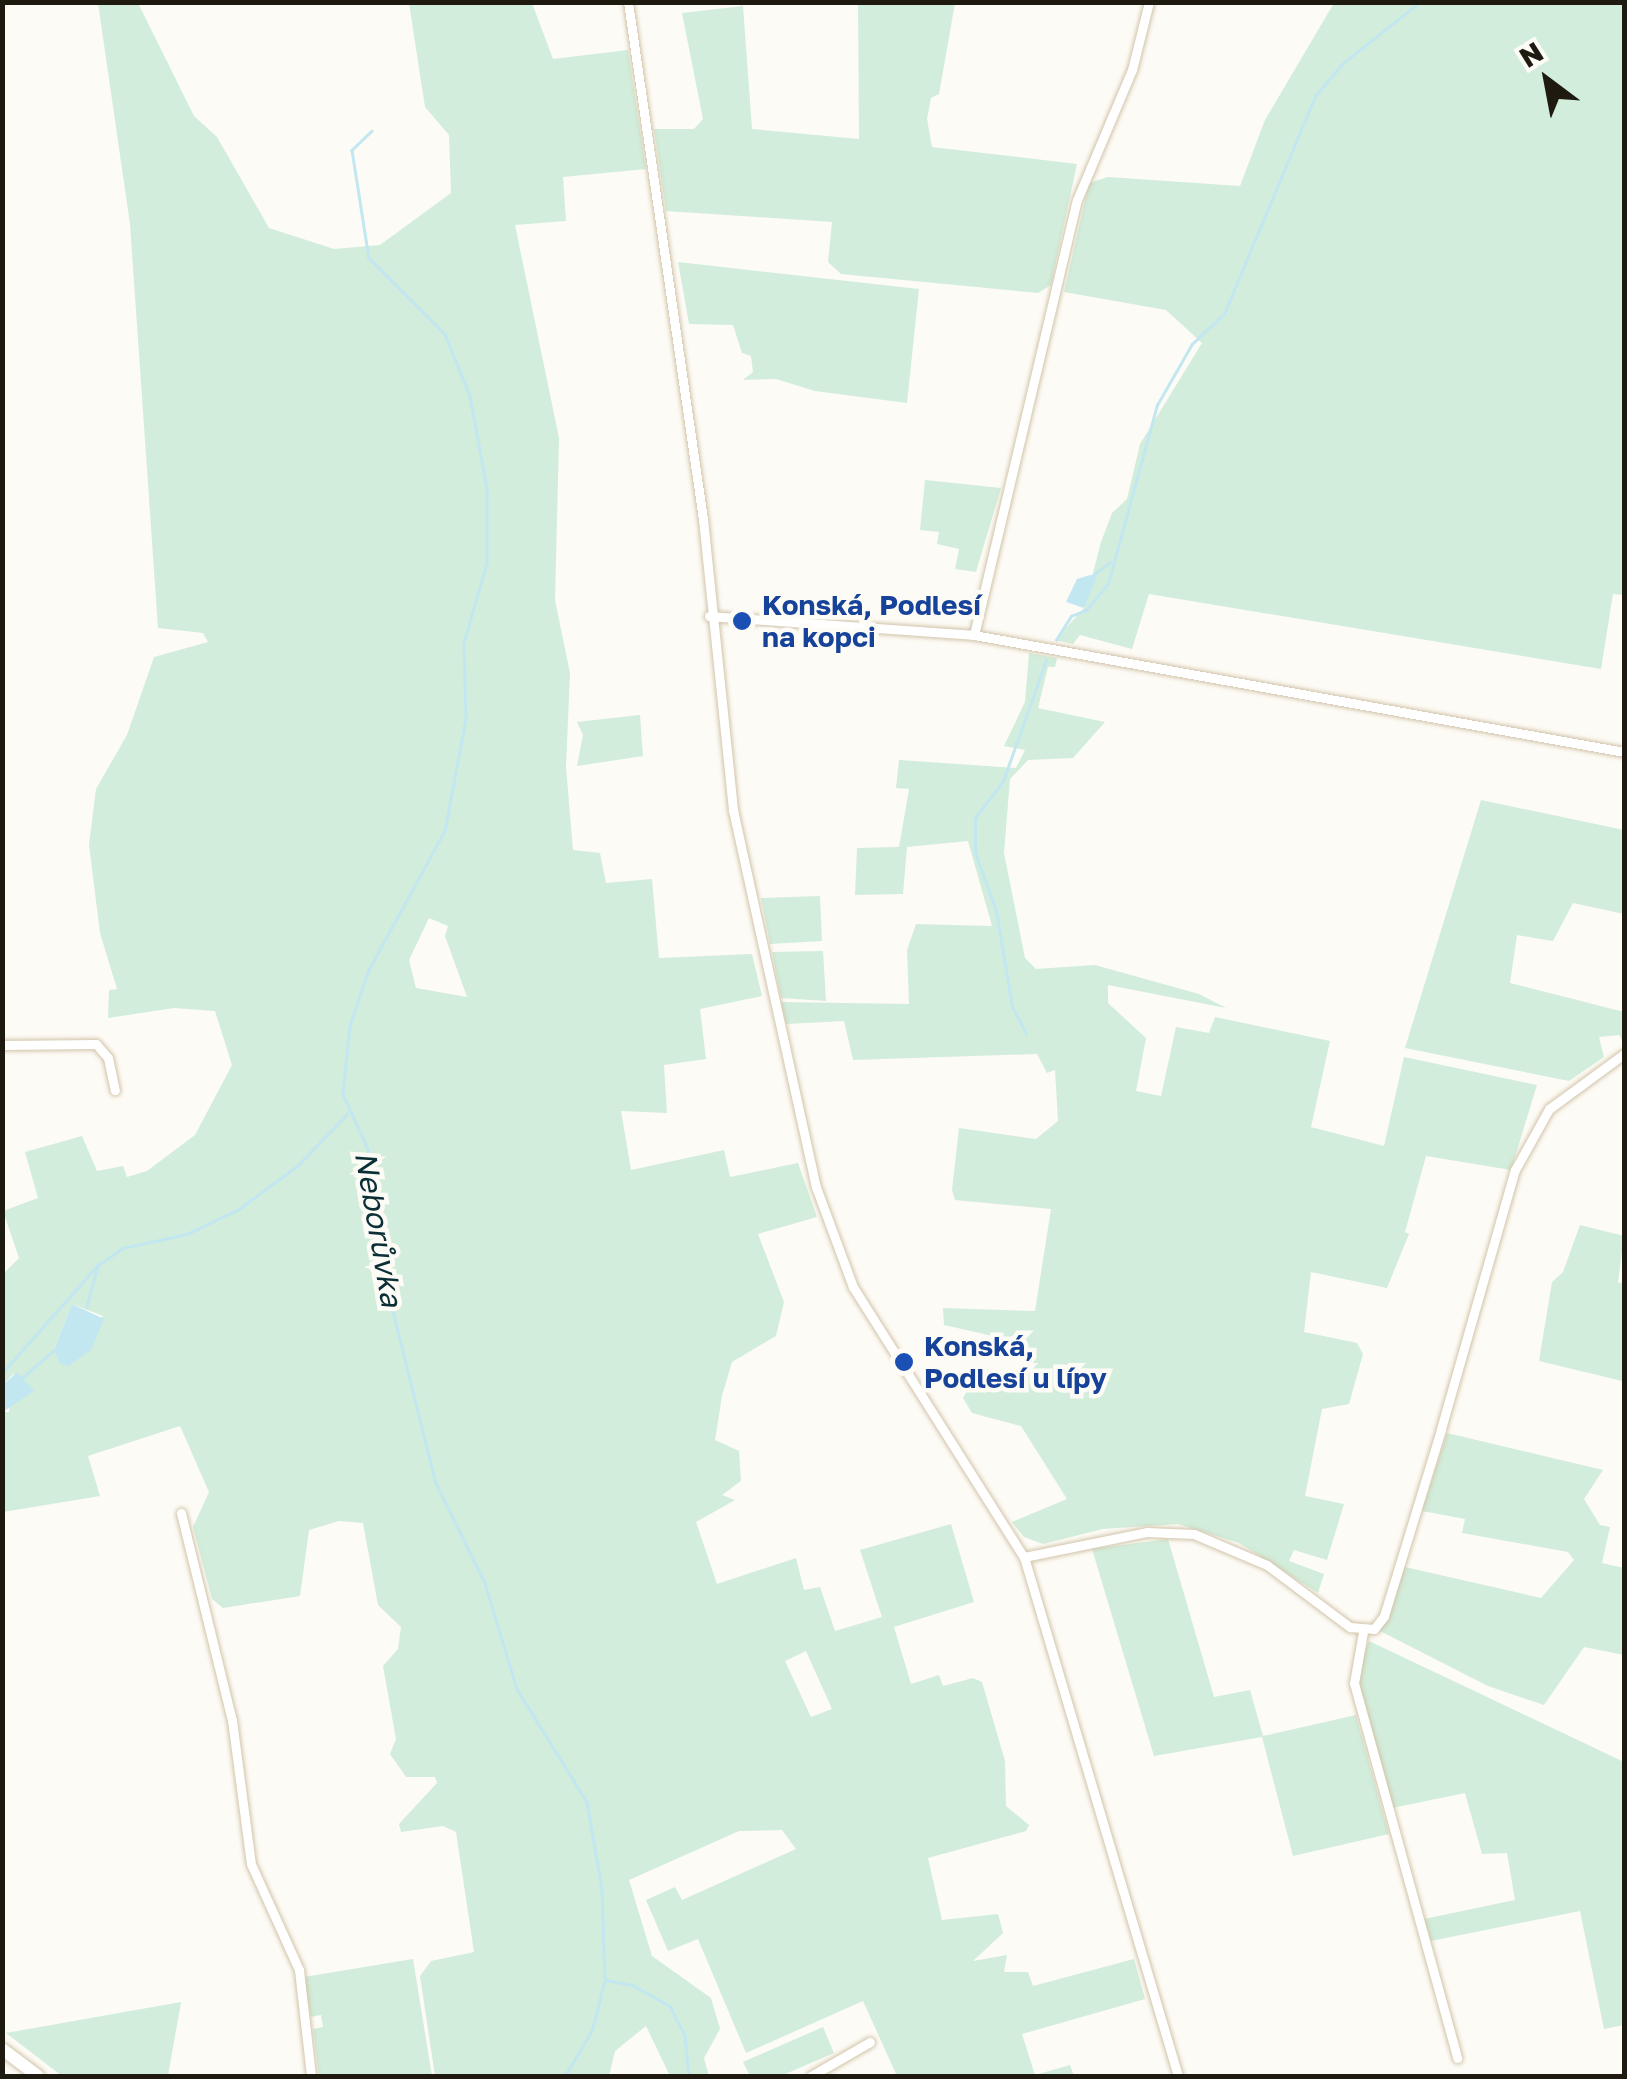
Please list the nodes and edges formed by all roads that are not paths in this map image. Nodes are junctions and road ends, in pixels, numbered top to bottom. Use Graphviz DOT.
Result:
graph roads {
  1 [pos="628,2"];
  2 [pos="1149,2"];
  3 [pos="709,616"];
  4 [pos="974,635"];
  5 [pos="1624,752"];
  6 [pos="2,1044"];
  7 [pos="1624,1054"];
  8 [pos="114,1090"];
  9 [pos="181,1513"];
  10 [pos="1024,1557"];
  11 [pos="1363,1632"];
  12 [pos="870,2042"];
  13 [pos="2,2049"];
  14 [pos="1458,2058"];
  15 [pos="38,2076"];
  16 [pos="311,2076"];
  17 [pos="811,2076"];
  18 [pos="1178,2076"];
  1 -- 3 [label="street"];
  2 -- 4 [label="street"];
  3 -- 4 [label="street"];
  3 -- 10 [label="street"];
  4 -- 5 [label="street"];
  6 -- 8 [label="street"];
  7 -- 11 [label="street"];
  9 -- 16 [label="street"];
  10 -- 11 [label="street"];
  10 -- 18 [label="street"];
  11 -- 14 [label="street"];
  12 -- 17 [label="street"];
  13 -- 15 [label="main road"];
}
